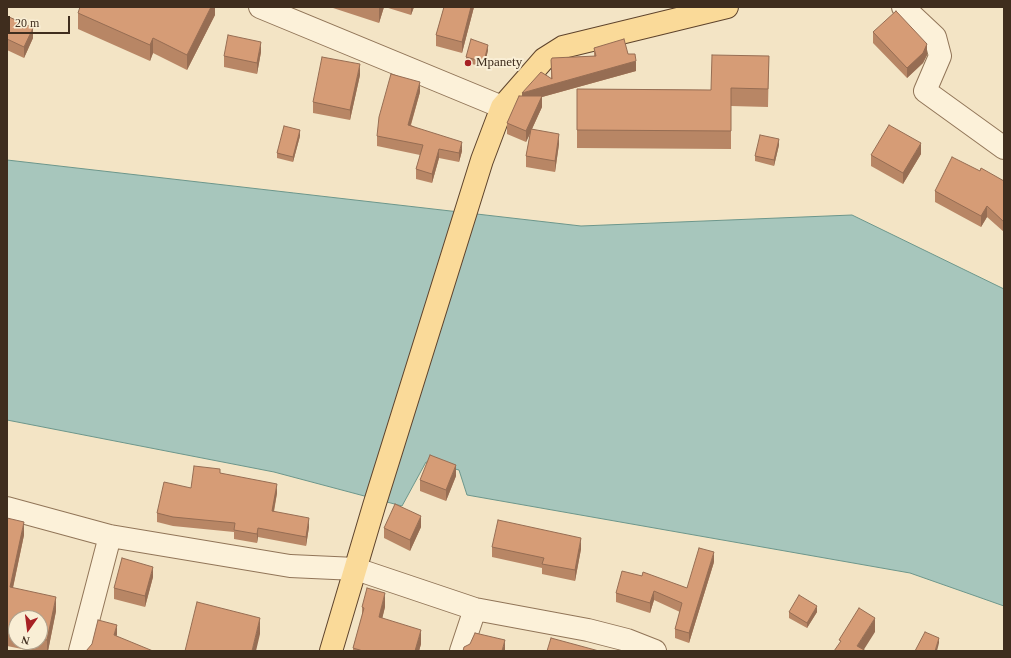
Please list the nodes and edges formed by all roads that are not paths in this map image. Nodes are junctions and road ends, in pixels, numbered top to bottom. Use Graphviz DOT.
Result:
graph roads {
  1 [pos="260,7"];
  2 [pos="727,7"];
  3 [pos="903,7"];
  4 [pos="502,107"];
  5 [pos="1004,148"];
  6 [pos="7,508"];
  7 [pos="110,536"];
  8 [pos="356,569"];
  9 [pos="475,609"];
  10 [pos="626,646"];
  11 [pos="80,651"];
  12 [pos="331,651"];
  13 [pos="461,651"];
  14 [pos="655,651"];
  1 -- 4 [label="street"];
  2 -- 4 [label="main road"];
  3 -- 5 [label="street"];
  4 -- 8 [label="main road"];
  6 -- 7 [label="street"];
  7 -- 8 [label="street"];
  7 -- 11 [label="street"];
  8 -- 9 [label="street"];
  8 -- 12 [label="main road"];
  9 -- 10 [label="street"];
  9 -- 13 [label="street"];
  10 -- 14 [label="street"];
}
